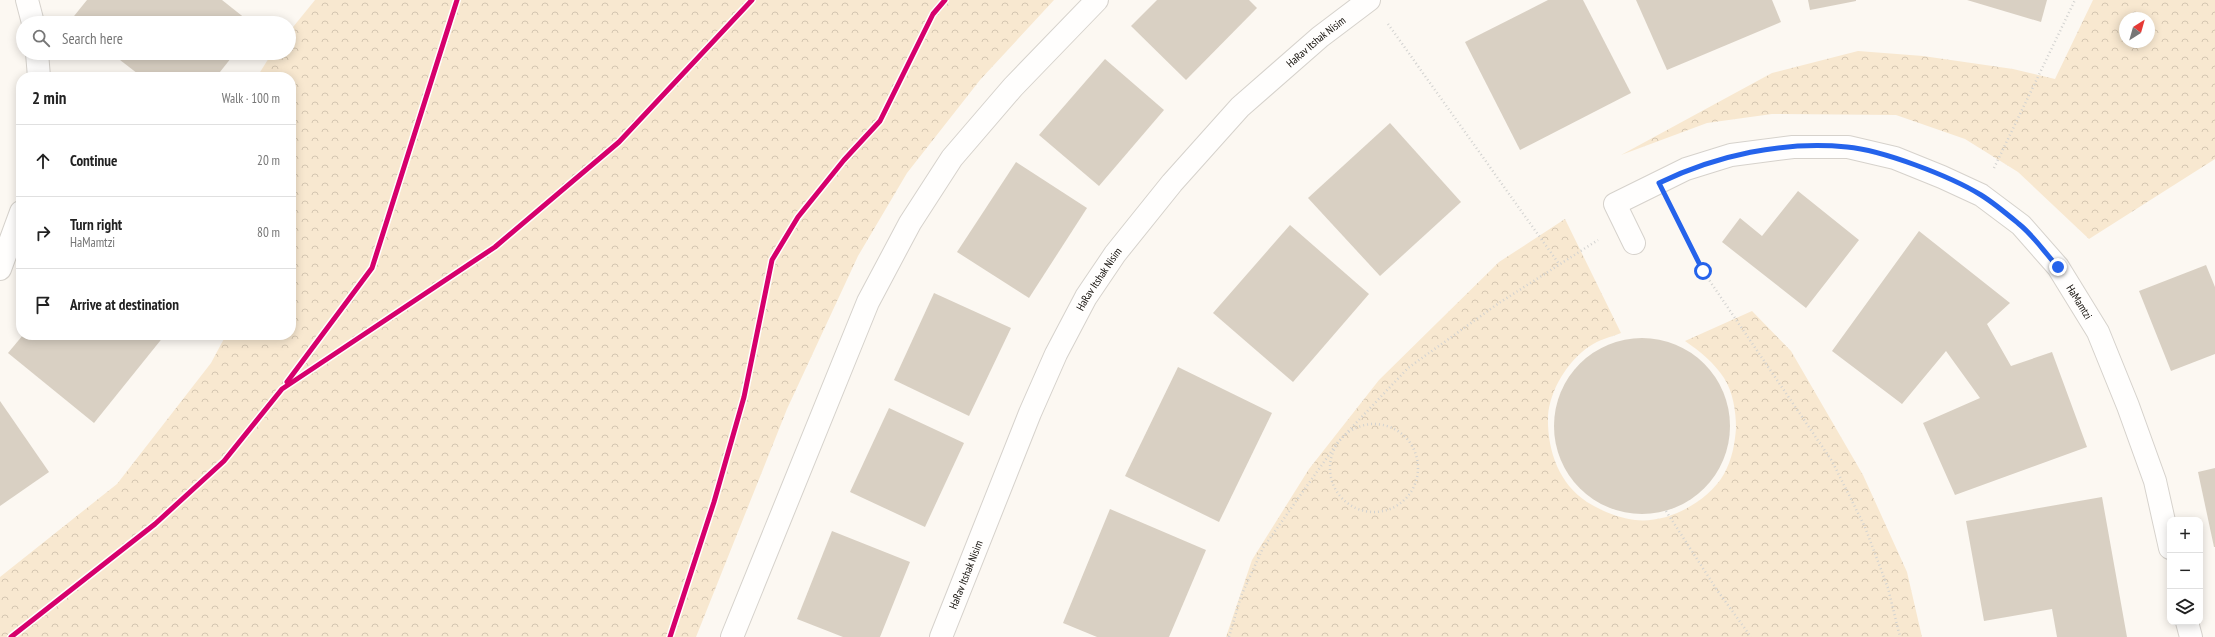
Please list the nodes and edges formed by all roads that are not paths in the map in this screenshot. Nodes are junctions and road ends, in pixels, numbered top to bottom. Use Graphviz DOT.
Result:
graph roads {
  1 [pos="27,0"];
  2 [pos="1097,0"];
  3 [pos="1369,0"];
  4 [pos="31,16"];
  5 [pos="38,60"];
  6 [pos="39,72"];
  7 [pos="16,225"];
  8 [pos="1634,243"];
  9 [pos="0,268"];
  10 [pos="2167,535"];
  11 [pos="2188,625"];
  12 [pos="732,637"];
  13 [pos="941,637"];
  14 [pos="2191,637"];
  1 -- 4 [label="street"];
  2 -- 12 [label="street"];
  3 -- 13 [label="street, HaRav Itshak Nisim"];
  5 -- 6 [label="street"];
  7 -- 9 [label="street"];
  8 -- 10 [label="street, HaMamtzi"];
  11 -- 14 [label="street"];
}
